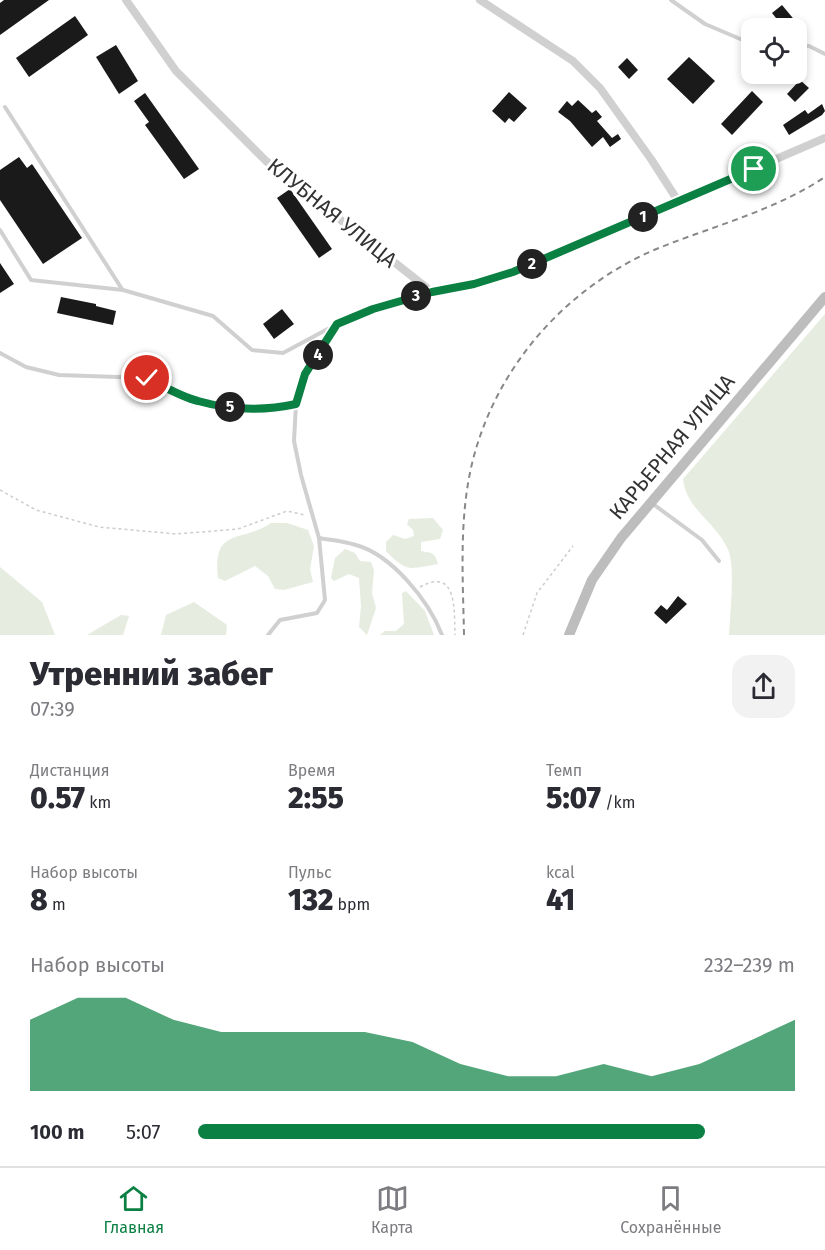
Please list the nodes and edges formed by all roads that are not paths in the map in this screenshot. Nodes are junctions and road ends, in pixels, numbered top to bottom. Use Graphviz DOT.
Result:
graph roads {
  1 [pos="126,0"];
  2 [pos="480,0"];
  3 [pos="671,0"];
  4 [pos="741,39"];
  5 [pos="807,46"];
  6 [pos="825,54"];
  7 [pos="4,107"];
  8 [pos="825,138"];
  9 [pos="678,201"];
  10 [pos="0,230"];
  11 [pos="123,290"];
  12 [pos="432,292"];
  13 [pos="825,297"];
  14 [pos="337,324"];
  15 [pos="0,353"];
  16 [pos="296,404"];
  17 [pos="650,502"];
  18 [pos="319,538"];
  19 [pos="719,561"];
  20 [pos="268,635"];
  21 [pos="442,635"];
  22 [pos="569,635"];
  1 -- 12 [label="street, КЛУБНАЯ УЛИЦА"];
  2 -- 9 [label="street"];
  3 -- 4 [label="lane"];
  5 -- 6 [label="lane"];
  7 -- 11 [label="lane"];
  8 -- 9 [label="street"];
  9 -- 12 [label="street"];
  10 -- 11 [label="lane"];
  11 -- 14 [label="lane"];
  12 -- 14 [label="lane"];
  13 -- 17 [label="main road, КАРЬЕРНАЯ УЛИЦА"];
  14 -- 16 [label="lane"];
  15 -- 16 [label="lane"];
  16 -- 18 [label="lane"];
  17 -- 19 [label="lane"];
  17 -- 22 [label="main road, КАРЬЕРНАЯ УЛИЦА"];
  18 -- 20 [label="lane"];
  18 -- 21 [label="lane"];
}
